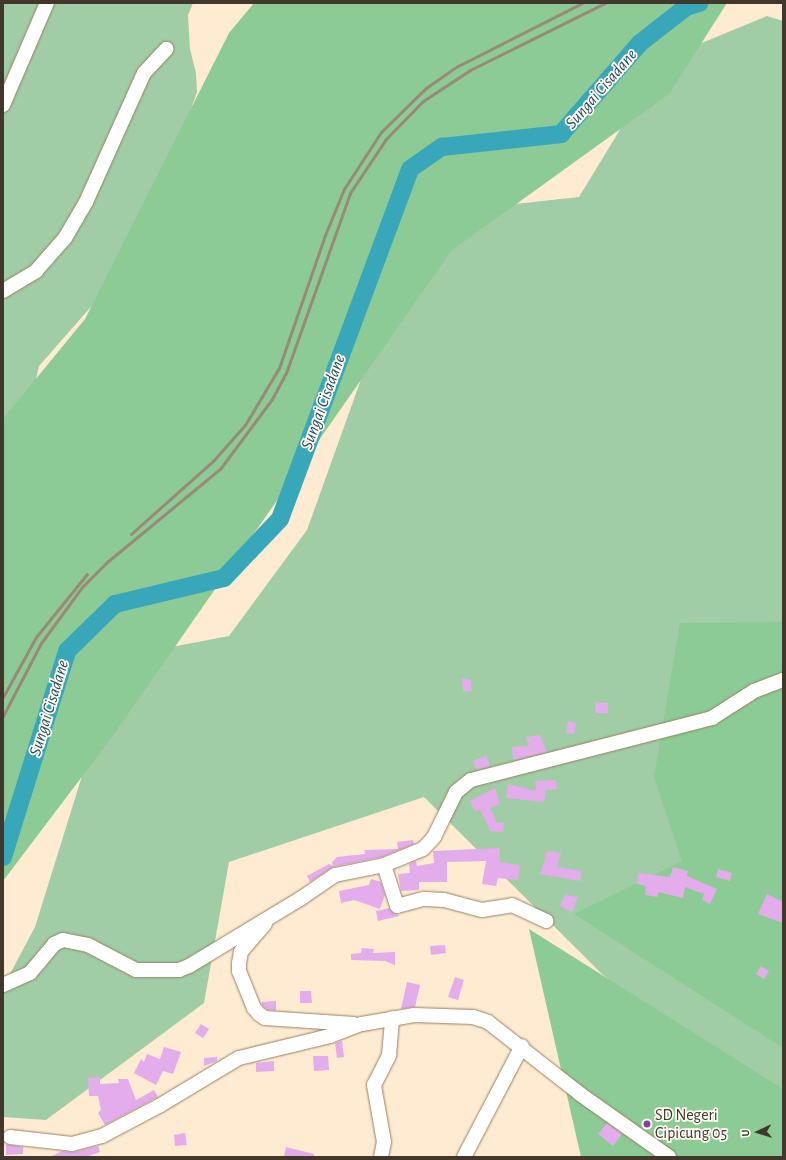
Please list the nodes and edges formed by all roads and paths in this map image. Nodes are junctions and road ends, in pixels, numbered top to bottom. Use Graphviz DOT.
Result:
graph roads {
  1 [pos="47,3"];
  2 [pos="166,49"];
  3 [pos="3,105"];
  4 [pos="3,290"];
  5 [pos="783,680"];
  6 [pos="384,865"];
  7 [pos="270,918"];
  8 [pos="546,921"];
  9 [pos="3,985"];
  10 [pos="392,1018"];
  11 [pos="362,1024"];
  12 [pos="522,1046"];
  13 [pos="10,1138"];
  14 [pos="381,1157"];
  15 [pos="464,1157"];
  16 [pos="670,1157"];
  1 -- 3 [label="street"];
  2 -- 4 [label="street"];
  5 -- 6 [label="street"];
  6 -- 7 [label="street"];
  6 -- 8 [label="street"];
  7 -- 9 [label="street"];
  7 -- 11 [label="street"];
  10 -- 11 [label="street"];
  10 -- 12 [label="street"];
  10 -- 14 [label="street"];
  11 -- 13 [label="street"];
  12 -- 15 [label="street"];
  12 -- 16 [label="street"];
}
